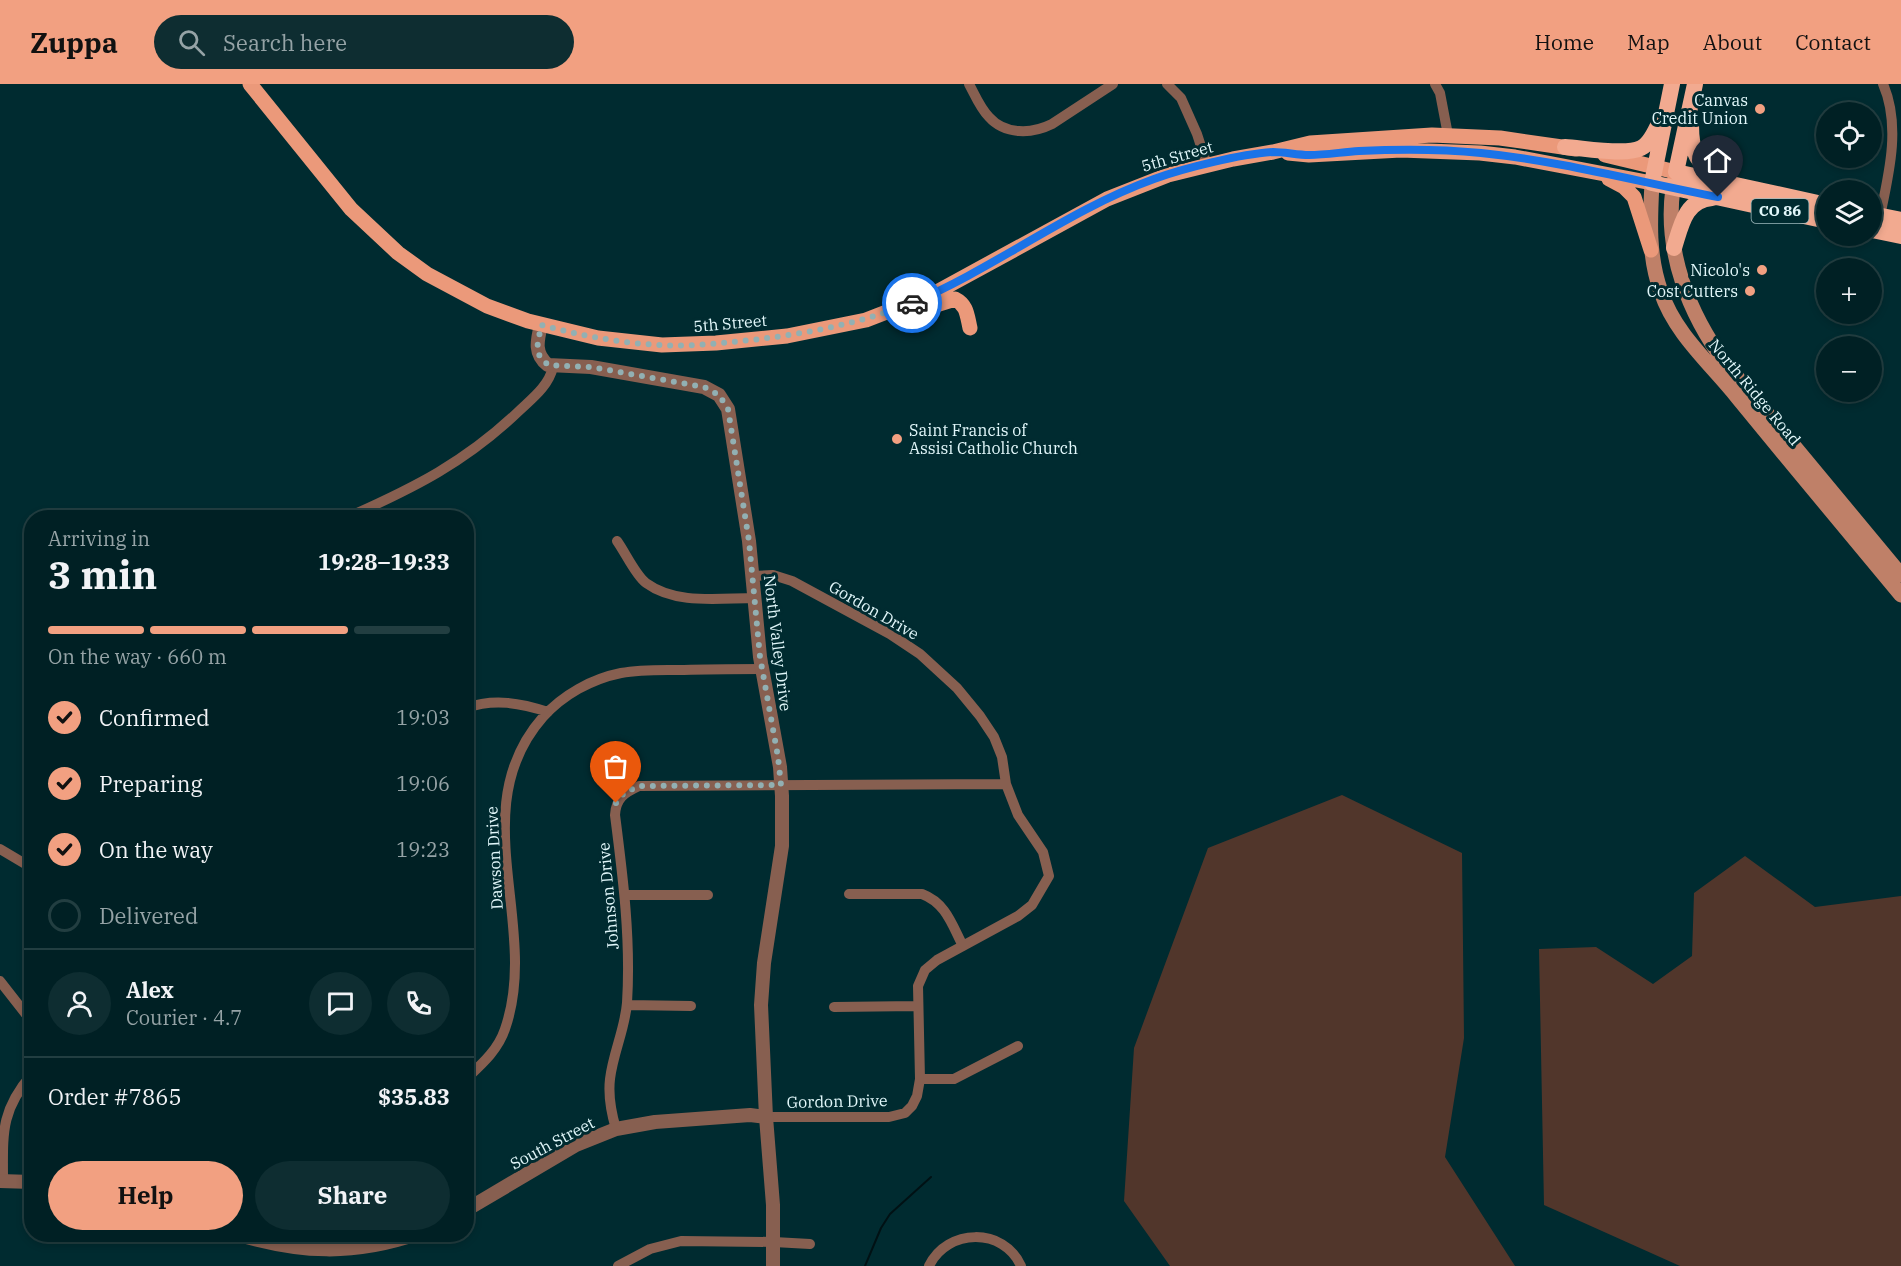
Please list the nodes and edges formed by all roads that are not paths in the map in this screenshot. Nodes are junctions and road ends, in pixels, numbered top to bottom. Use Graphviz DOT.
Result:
graph roads {
  1 [pos="250,84"];
  2 [pos="969,84"];
  3 [pos="1113,84"];
  4 [pos="1167,84"];
  5 [pos="1435,84"];
  6 [pos="1672,84"];
  7 [pos="1883,84"];
  8 [pos="1694,86"];
  9 [pos="1668,104"];
  10 [pos="1448,135"];
  11 [pos="1565,147"];
  12 [pos="1586,151"];
  13 [pos="1273,152"];
  14 [pos="1455,152"];
  15 [pos="1333,153"];
  16 [pos="1207,165"];
  17 [pos="1596,172"];
  18 [pos="1654,176"];
  19 [pos="1675,180"];
  20 [pos="1882,188"];
  21 [pos="1737,194"];
  22 [pos="1816,204"];
  23 [pos="1816,218"];
  24 [pos="1882,220"];
  25 [pos="1901,220"];
  26 [pos="1882,224"];
  27 [pos="1901,236"];
  28 [pos="1674,248"];
  29 [pos="1651,250"];
  30 [pos="878,316"];
  31 [pos="541,325"];
  32 [pos="970,328"];
  33 [pos="553,367"];
  34 [pos="363,510"];
  35 [pos="618,541"];
  36 [pos="1901,575"];
  37 [pos="753,576"];
  38 [pos="1901,595"];
  39 [pos="754,598"];
  40 [pos="762,669"];
  41 [pos="474,705"];
  42 [pos="548,712"];
  43 [pos="1006,784"];
  44 [pos="781,785"];
  45 [pos="0,849"];
  46 [pos="24,863"];
  47 [pos="849,894"];
  48 [pos="625,895"];
  49 [pos="708,895"];
  50 [pos="963,946"];
  51 [pos="0,981"];
  52 [pos="627,1005"];
  53 [pos="691,1006"];
  54 [pos="918,1006"];
  55 [pos="834,1007"];
  56 [pos="24,1012"];
  57 [pos="1018,1046"];
  58 [pos="474,1071"];
  59 [pos="920,1079"];
  60 [pos="24,1083"];
  61 [pos="766,1117"];
  62 [pos="616,1129"];
  63 [pos="1,1181"];
  64 [pos="24,1182"];
  65 [pos="474,1205"];
  66 [pos="264,1242"];
  67 [pos="387,1242"];
  68 [pos="774,1242"];
  69 [pos="810,1244"];
  70 [pos="618,1266"];
  71 [pos="773,1266"];
  72 [pos="929,1266"];
  73 [pos="1021,1266"];
  1 -- 31 [label="main road, 5th Street"];
  2 -- 3 [label="street"];
  4 -- 16 [label="street"];
  5 -- 10 [label="street"];
  6 -- 9 [label="highway"];
  7 -- 20 [label="street"];
  8 -- 19 [label="highway"];
  8 -- 21 [label="highway, CO 86"];
  9 -- 11 [label="highway"];
  9 -- 18 [label="highway"];
  10 -- 11 [label="main road, 5th Street"];
  10 -- 13 [label="main road, 5th Street"];
  10 -- 15 [label="main road"];
  11 -- 12 [label="main road, 5th Street"];
  12 -- 14 [label="main road"];
  12 -- 18 [label="main road, 5th Street"];
  13 -- 15 [label="main road, 5th Street"];
  13 -- 16 [label="main road, 5th Street"];
  14 -- 15 [label="main road, 5th Street"];
  14 -- 17 [label="main road, 5th Street"];
  16 -- 30 [label="main road, 5th Street"];
  17 -- 18 [label="main road, 5th Street"];
  17 -- 29 [label="main road"];
  18 -- 19 [label="highway, 5th Street"];
  18 -- 29 [label="main road, North Ridge Road"];
  19 -- 21 [label="highway, 5th Street"];
  19 -- 28 [label="main road, North Ridge Road"];
  21 -- 22 [label="highway, CO 86"];
  21 -- 23 [label="highway, CO 86"];
  21 -- 28 [label="highway"];
  24 -- 25 [label="highway"];
  26 -- 27 [label="highway"];
  28 -- 36 [label="main road, North Ridge Road"];
  29 -- 38 [label="main road, North Ridge Road"];
  30 -- 31 [label="main road, 5th Street"];
  30 -- 32 [label="main road"];
  31 -- 33 [label="street"];
  33 -- 34 [label="street"];
  33 -- 37 [label="street, North Valley Drive"];
  35 -- 39 [label="street"];
  37 -- 39 [label="street, North Valley Drive"];
  37 -- 43 [label="street, Gordon Drive"];
  39 -- 40 [label="street, North Valley Drive"];
  40 -- 42 [label="street, Dawson Drive"];
  40 -- 44 [label="street, North Valley Drive"];
  41 -- 42 [label="street"];
  42 -- 58 [label="street, Dawson Drive"];
  43 -- 44 [label="street, Johnson Drive"];
  43 -- 50 [label="street, Gordon Drive"];
  44 -- 48 [label="street, Johnson Drive"];
  44 -- 61 [label="street, North Valley Drive"];
  45 -- 46 [label="street"];
  47 -- 50 [label="street"];
  48 -- 49 [label="street"];
  48 -- 52 [label="street, Johnson Drive"];
  50 -- 54 [label="street, Gordon Drive"];
  51 -- 56 [label="street"];
  52 -- 53 [label="street"];
  52 -- 62 [label="street, Johnson Drive"];
  54 -- 55 [label="street"];
  54 -- 59 [label="street, Gordon Drive"];
  57 -- 59 [label="street"];
  59 -- 61 [label="street, Gordon Drive"];
  60 -- 63 [label="street"];
  61 -- 62 [label="street, South Street"];
  61 -- 68 [label="street, North Valley Drive"];
  62 -- 65 [label="street, South Street"];
  63 -- 64 [label="street"];
  66 -- 67 [label="street"];
  68 -- 69 [label="street"];
  68 -- 70 [label="street"];
  68 -- 71 [label="street, North Valley Drive"];
  72 -- 73 [label="street"];
}
